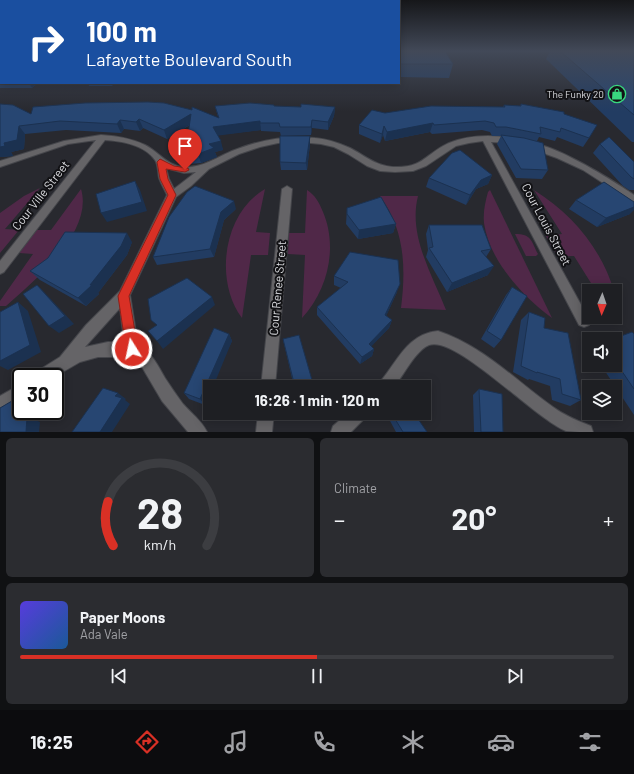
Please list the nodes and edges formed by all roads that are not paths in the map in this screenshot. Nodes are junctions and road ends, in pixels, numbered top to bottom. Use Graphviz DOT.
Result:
graph roads {
  1 [pos="102,138"];
  2 [pos="486,140"];
  3 [pos="160,162"];
  4 [pos="0,164"];
  5 [pos="206,167"];
  6 [pos="287,189"];
  7 [pos="172,195"];
  8 [pos="634,200"];
  9 [pos="0,269"];
  10 [pos="124,296"];
  11 [pos="582,317"];
  12 [pos="132,349"];
  13 [pos="66,361"];
  14 [pos="55,368"];
  15 [pos="269,380"];
  16 [pos="390,380"];
  17 [pos="12,397"];
  18 [pos="0,405"];
  19 [pos="265,420"];
  20 [pos="352,420"];
  21 [pos="199,432"];
  22 [pos="264,432"];
  23 [pos="339,432"];
  24 [pos="585,432"];
  1 -- 3 [label="street"];
  1 -- 4 [label="street"];
  1 -- 9 [label="street, Cour Ville Street"];
  2 -- 5 [label="street"];
  2 -- 8 [label="street"];
  2 -- 11 [label="street, Cour Louis Street"];
  3 -- 5 [label="street"];
  3 -- 7 [label="street"];
  5 -- 7 [label="street"];
  6 -- 15 [label="street, Cour Renee Street"];
  7 -- 10 [label="street"];
  10 -- 12 [label="street"];
  10 -- 13 [label="street"];
  12 -- 13 [label="street"];
  12 -- 21 [label="street"];
  13 -- 14 [label="street"];
  16 -- 24 [label="street"];
  17 -- 18 [label="street"];
  19 -- 22 [label="street"];
  20 -- 23 [label="street"];
}
